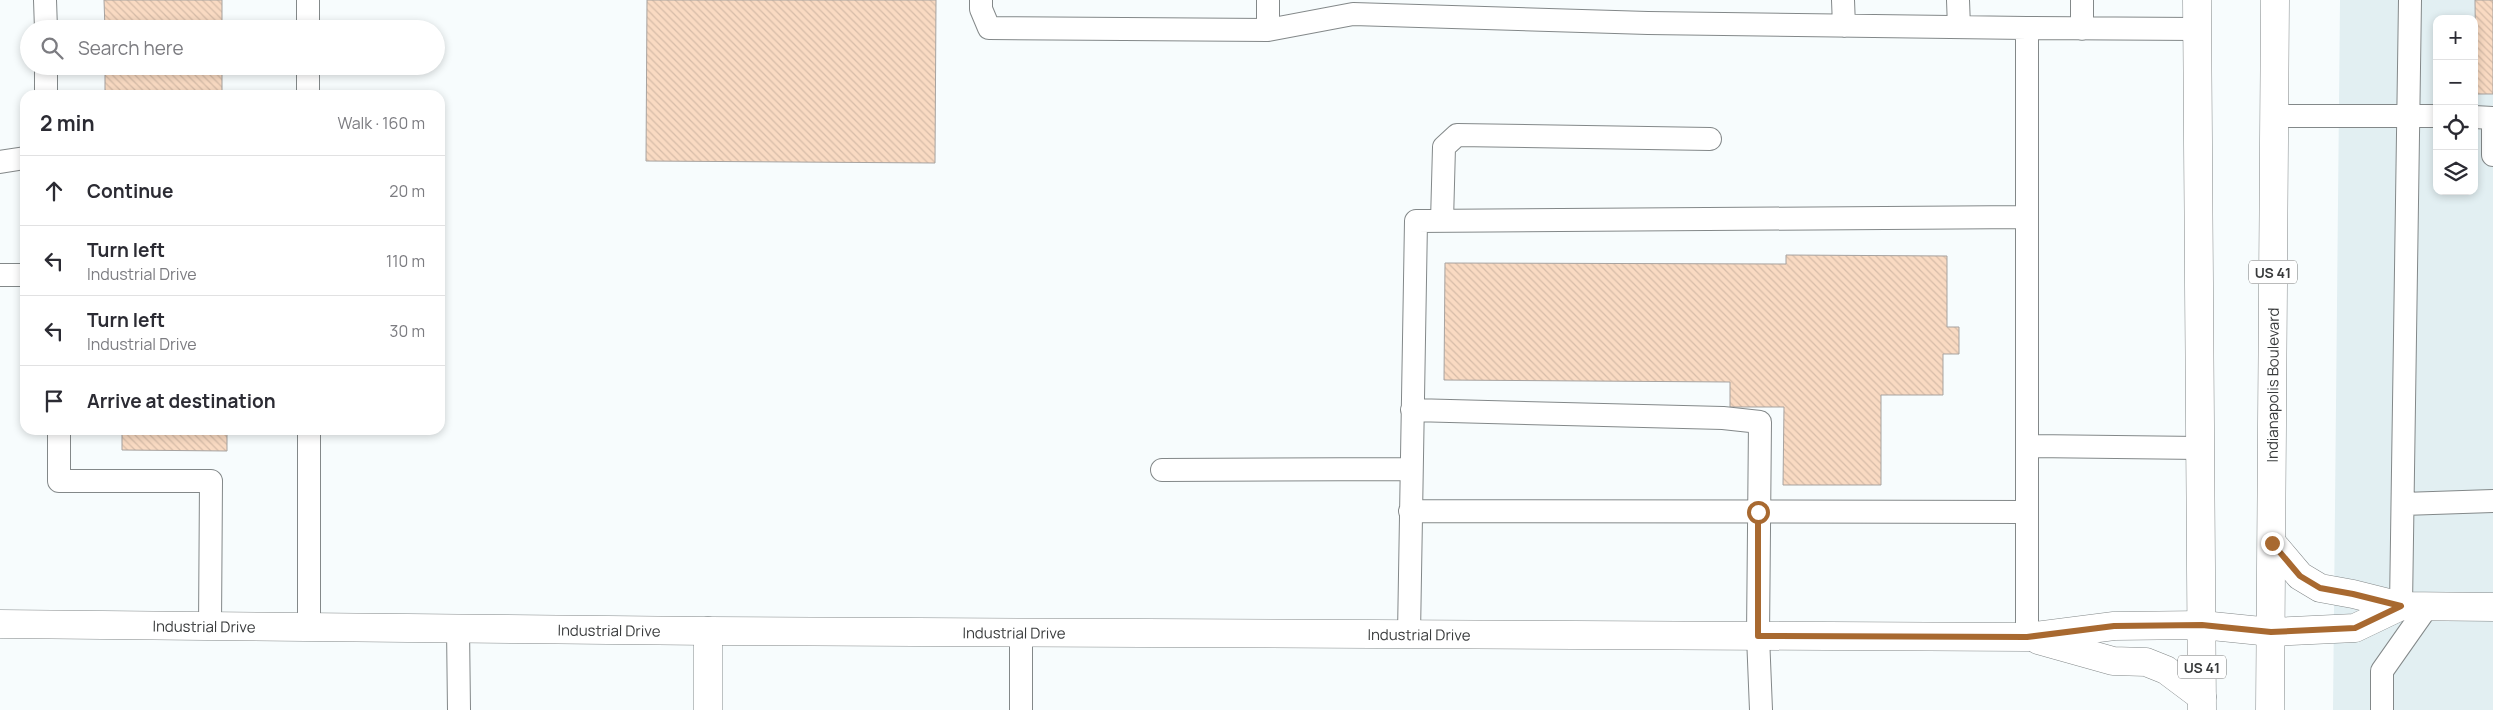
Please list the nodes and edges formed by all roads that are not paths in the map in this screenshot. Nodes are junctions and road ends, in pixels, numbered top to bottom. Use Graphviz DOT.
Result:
graph roads {
  1 [pos="45,0"];
  2 [pos="308,0"];
  3 [pos="981,0"];
  4 [pos="1268,0"];
  5 [pos="1843,0"];
  6 [pos="1958,0"];
  7 [pos="2082,0"];
  8 [pos="2197,0"];
  9 [pos="2275,0"];
  10 [pos="2410,0"];
  11 [pos="46,20"];
  12 [pos="308,20"];
  13 [pos="1844,26"];
  14 [pos="1959,28"];
  15 [pos="2027,28"];
  16 [pos="2082,29"];
  17 [pos="2198,29"];
  18 [pos="1268,30"];
  19 [pos="46,75"];
  20 [pos="308,75"];
  21 [pos="46,90"];
  22 [pos="308,90"];
  23 [pos="2409,115"];
  24 [pos="2274,116"];
  25 [pos="2433,116"];
  26 [pos="2478,117"];
  27 [pos="1710,139"];
  28 [pos="2493,155"];
  29 [pos="20,159"];
  30 [pos="0,162"];
  31 [pos="2027,218"];
  32 [pos="1442,221"];
  33 [pos="0,275"];
  34 [pos="20,276"];
  35 [pos="1412,410"];
  36 [pos="59,435"];
  37 [pos="308,435"];
  38 [pos="2027,446"];
  39 [pos="2200,448"];
  40 [pos="1162,470"];
  41 [pos="1411,470"];
  42 [pos="2493,501"];
  43 [pos="2403,504"];
  44 [pos="1410,511"];
  45 [pos="1758,512"];
  46 [pos="2027,512"];
  47 [pos="2272,543"];
  48 [pos="2414,607"];
  49 [pos="2493,607"];
  50 [pos="0,624"];
  51 [pos="2202,625"];
  52 [pos="210,626"];
  53 [pos="309,627"];
  54 [pos="458,628"];
  55 [pos="708,631"];
  56 [pos="1022,632"];
  57 [pos="2271,632"];
  58 [pos="1409,634"];
  59 [pos="1758,636"];
  60 [pos="2027,637"];
  61 [pos="2202,704"];
  62 [pos="459,710"];
  63 [pos="708,710"];
  64 [pos="1021,710"];
  65 [pos="1761,710"];
  66 [pos="2270,710"];
  67 [pos="2382,710"];
  1 -- 11 [label="lane"];
  2 -- 12 [label="lane"];
  3 -- 18 [label="lane"];
  4 -- 18 [label="lane"];
  5 -- 13 [label="lane"];
  6 -- 14 [label="lane"];
  7 -- 16 [label="lane"];
  8 -- 17 [label="main road, US 41"];
  9 -- 24 [label="main road, Indianapolis Boulevard / US 41"];
  10 -- 23 [label="lane"];
  13 -- 14 [label="lane"];
  13 -- 18 [label="lane"];
  14 -- 15 [label="lane"];
  15 -- 16 [label="lane"];
  15 -- 31 [label="lane"];
  16 -- 17 [label="lane"];
  17 -- 39 [label="main road, US 41"];
  19 -- 21 [label="lane"];
  20 -- 22 [label="lane"];
  23 -- 24 [label="lane"];
  23 -- 25 [label="lane"];
  23 -- 43 [label="lane"];
  24 -- 47 [label="main road, Indianapolis Boulevard / US 41"];
  26 -- 28 [label="lane"];
  27 -- 32 [label="lane"];
  29 -- 30 [label="lane"];
  31 -- 32 [label="lane"];
  31 -- 38 [label="lane"];
  32 -- 35 [label="lane"];
  33 -- 34 [label="lane"];
  35 -- 41 [label="lane"];
  35 -- 45 [label="lane"];
  36 -- 52 [label="lane"];
  37 -- 53 [label="lane"];
  38 -- 39 [label="lane"];
  38 -- 46 [label="lane"];
  39 -- 51 [label="main road, US 41"];
  40 -- 41 [label="lane"];
  41 -- 44 [label="lane"];
  42 -- 43 [label="lane"];
  43 -- 48 [label="lane"];
  44 -- 45 [label="lane"];
  44 -- 58 [label="lane"];
  45 -- 46 [label="lane"];
  45 -- 59 [label="lane"];
  46 -- 60 [label="lane"];
  47 -- 48 [label="main road, Industrial Drive"];
  47 -- 57 [label="main road, Indianapolis Boulevard / US 41"];
  48 -- 49 [label="main road, Industrial Drive"];
  48 -- 57 [label="main road, Industrial Drive"];
  48 -- 67 [label="lane"];
  50 -- 52 [label="main road, Industrial Drive"];
  51 -- 57 [label="main road, Industrial Drive"];
  51 -- 60 [label="main road, Industrial Drive"];
  51 -- 61 [label="main road, US 41"];
  52 -- 53 [label="main road, Industrial Drive"];
  53 -- 54 [label="main road, Industrial Drive"];
  54 -- 55 [label="main road, Industrial Drive"];
  54 -- 62 [label="lane"];
  55 -- 56 [label="main road, Industrial Drive"];
  55 -- 63 [label="main road"];
  56 -- 58 [label="main road, Industrial Drive"];
  56 -- 64 [label="lane"];
  57 -- 66 [label="main road, Indianapolis Boulevard / US 41"];
  58 -- 59 [label="main road, Industrial Drive"];
  59 -- 60 [label="main road, Industrial Drive"];
  59 -- 65 [label="lane"];
  60 -- 61 [label="main road, Industrial Drive"];
}
